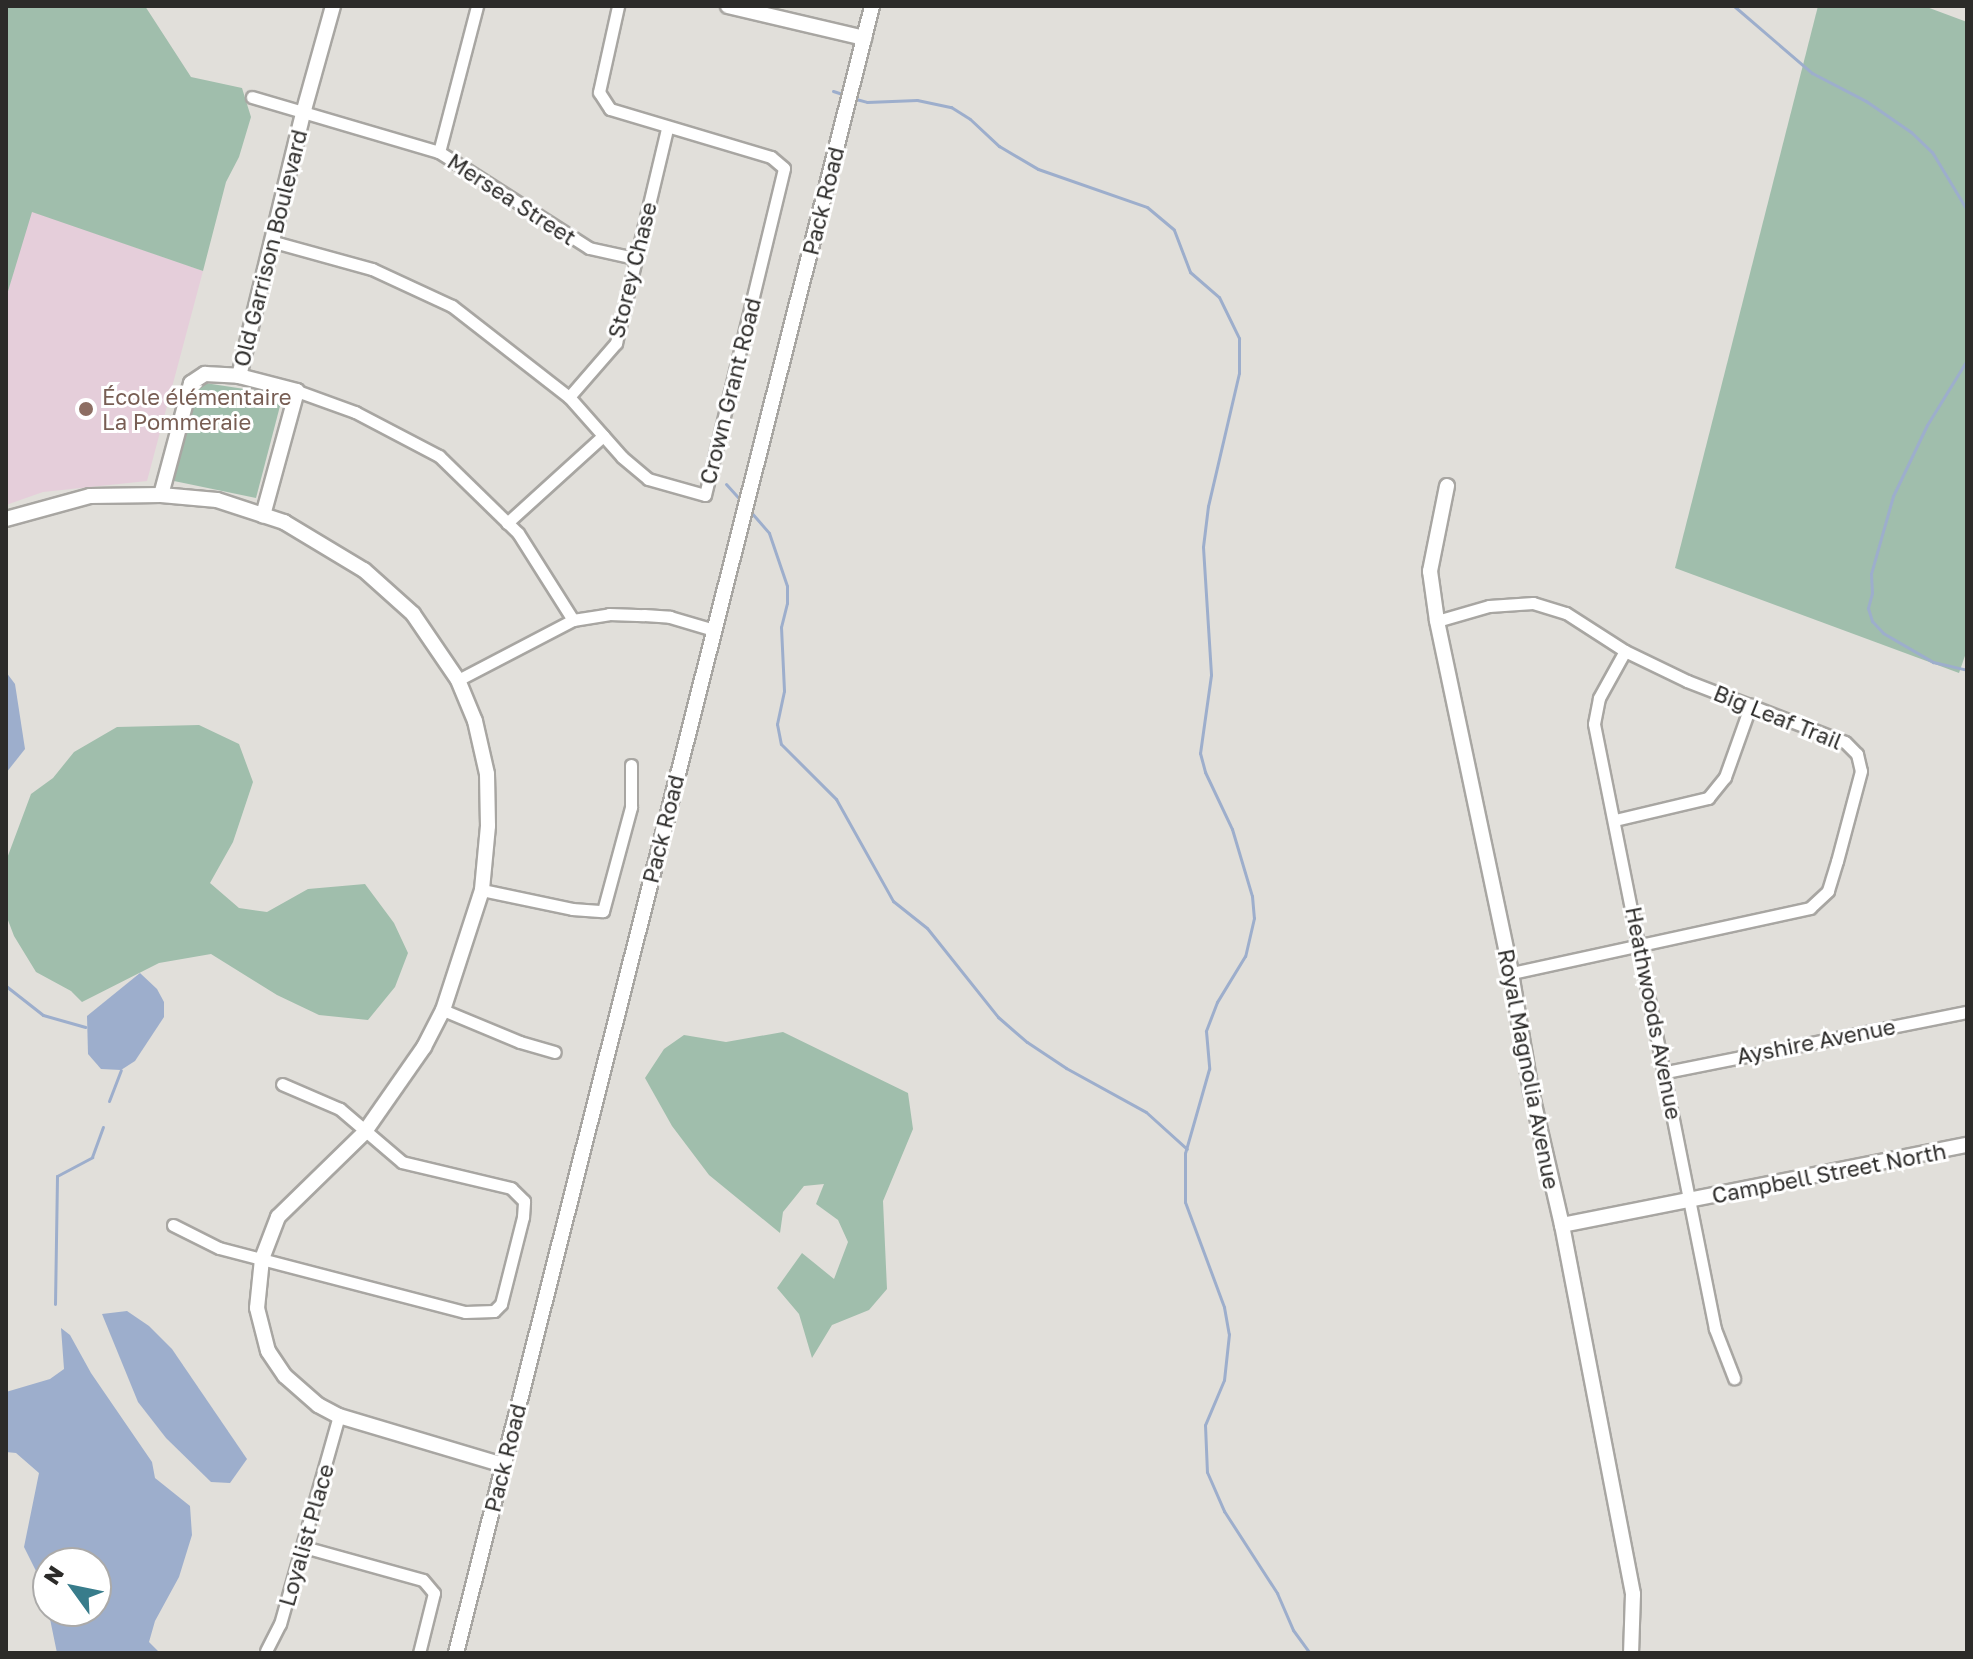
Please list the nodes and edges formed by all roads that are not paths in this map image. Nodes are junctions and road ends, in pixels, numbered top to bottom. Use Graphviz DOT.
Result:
graph roads {
  1 [pos="333,6"];
  2 [pos="477,6"];
  3 [pos="618,6"];
  4 [pos="728,6"];
  5 [pos="872,6"];
  6 [pos="864,38"];
  7 [pos="252,97"];
  8 [pos="304,110"];
  9 [pos="667,129"];
  10 [pos="439,152"];
  11 [pos="274,242"];
  12 [pos="635,258"];
  13 [pos="239,376"];
  14 [pos="297,391"];
  15 [pos="569,397"];
  16 [pos="603,436"];
  17 [pos="1447,486"];
  18 [pos="161,495"];
  19 [pos="263,515"];
  20 [pos="6,519"];
  21 [pos="507,523"];
  22 [pos="573,620"];
  23 [pos="1437,621"];
  24 [pos="714,630"];
  25 [pos="1625,651"];
  26 [pos="458,680"];
  27 [pos="1751,704"];
  28 [pos="631,765"];
  29 [pos="1615,820"];
  30 [pos="482,890"];
  31 [pos="1641,945"];
  32 [pos="1511,973"];
  33 [pos="443,1010"];
  34 [pos="1967,1012"];
  35 [pos="555,1052"];
  36 [pos="1666,1072"];
  37 [pos="282,1084"];
  38 [pos="364,1133"];
  39 [pos="1967,1145"];
  40 [pos="1692,1201"];
  41 [pos="173,1225"];
  42 [pos="1562,1225"];
  43 [pos="262,1259"];
  44 [pos="1734,1378"];
  45 [pos="339,1416"];
  46 [pos="503,1465"];
  47 [pos="304,1547"];
  48 [pos="266,1651"];
  49 [pos="419,1653"];
  50 [pos="456,1653"];
  51 [pos="1631,1653"];
  1 -- 8 [label="street, Old Garrison Boulevard"];
  2 -- 10 [label="street"];
  3 -- 9 [label="street, Crown Grant Road"];
  4 -- 6 [label="street"];
  5 -- 6 [label="street, Pack Road"];
  6 -- 24 [label="street, Pack Road"];
  7 -- 8 [label="street, Mersea Street"];
  8 -- 10 [label="street, Mersea Street"];
  8 -- 11 [label="street, Old Garrison Boulevard"];
  9 -- 12 [label="street, Storey Chase"];
  9 -- 16 [label="street, Crown Grant Road"];
  10 -- 12 [label="street, Mersea Street"];
  11 -- 13 [label="street, Old Garrison Boulevard"];
  11 -- 15 [label="street, Crown Grant Road"];
  12 -- 15 [label="street, Storey Chase"];
  13 -- 14 [label="street"];
  13 -- 18 [label="street, Old Garrison Boulevard"];
  14 -- 19 [label="street"];
  14 -- 21 [label="street"];
  15 -- 16 [label="street, Crown Grant Road"];
  16 -- 21 [label="street"];
  17 -- 23 [label="street, Royal Magnolia Avenue"];
  18 -- 19 [label="street"];
  18 -- 20 [label="street"];
  19 -- 26 [label="street"];
  21 -- 22 [label="street"];
  22 -- 24 [label="street"];
  22 -- 26 [label="street"];
  23 -- 25 [label="street, Big Leaf Trail"];
  23 -- 32 [label="street, Royal Magnolia Avenue"];
  24 -- 46 [label="street, Pack Road"];
  25 -- 27 [label="street, Big Leaf Trail"];
  25 -- 29 [label="street, Heathwoods Avenue"];
  26 -- 30 [label="street"];
  27 -- 29 [label="street"];
  27 -- 31 [label="street, Big Leaf Trail"];
  28 -- 30 [label="street"];
  29 -- 31 [label="street, Heathwoods Avenue"];
  30 -- 33 [label="street"];
  31 -- 32 [label="street, Big Leaf Trail"];
  31 -- 36 [label="street, Heathwoods Avenue"];
  32 -- 42 [label="street, Royal Magnolia Avenue"];
  33 -- 35 [label="street"];
  33 -- 38 [label="street"];
  34 -- 36 [label="street, Ayshire Avenue"];
  36 -- 40 [label="street, Heathwoods Avenue"];
  37 -- 38 [label="street"];
  38 -- 43 [label="street"];
  38 -- 43 [label="street"];
  39 -- 40 [label="street, Campbell Street North"];
  40 -- 42 [label="street, Campbell Street North"];
  40 -- 44 [label="street, Heathwoods Avenue"];
  41 -- 43 [label="street"];
  42 -- 51 [label="street, Royal Magnolia Avenue"];
  43 -- 45 [label="street"];
  45 -- 46 [label="street"];
  45 -- 47 [label="street, Loyalist Place"];
  46 -- 50 [label="street, Pack Road"];
  47 -- 48 [label="street, Loyalist Place"];
  47 -- 49 [label="street"];
}
